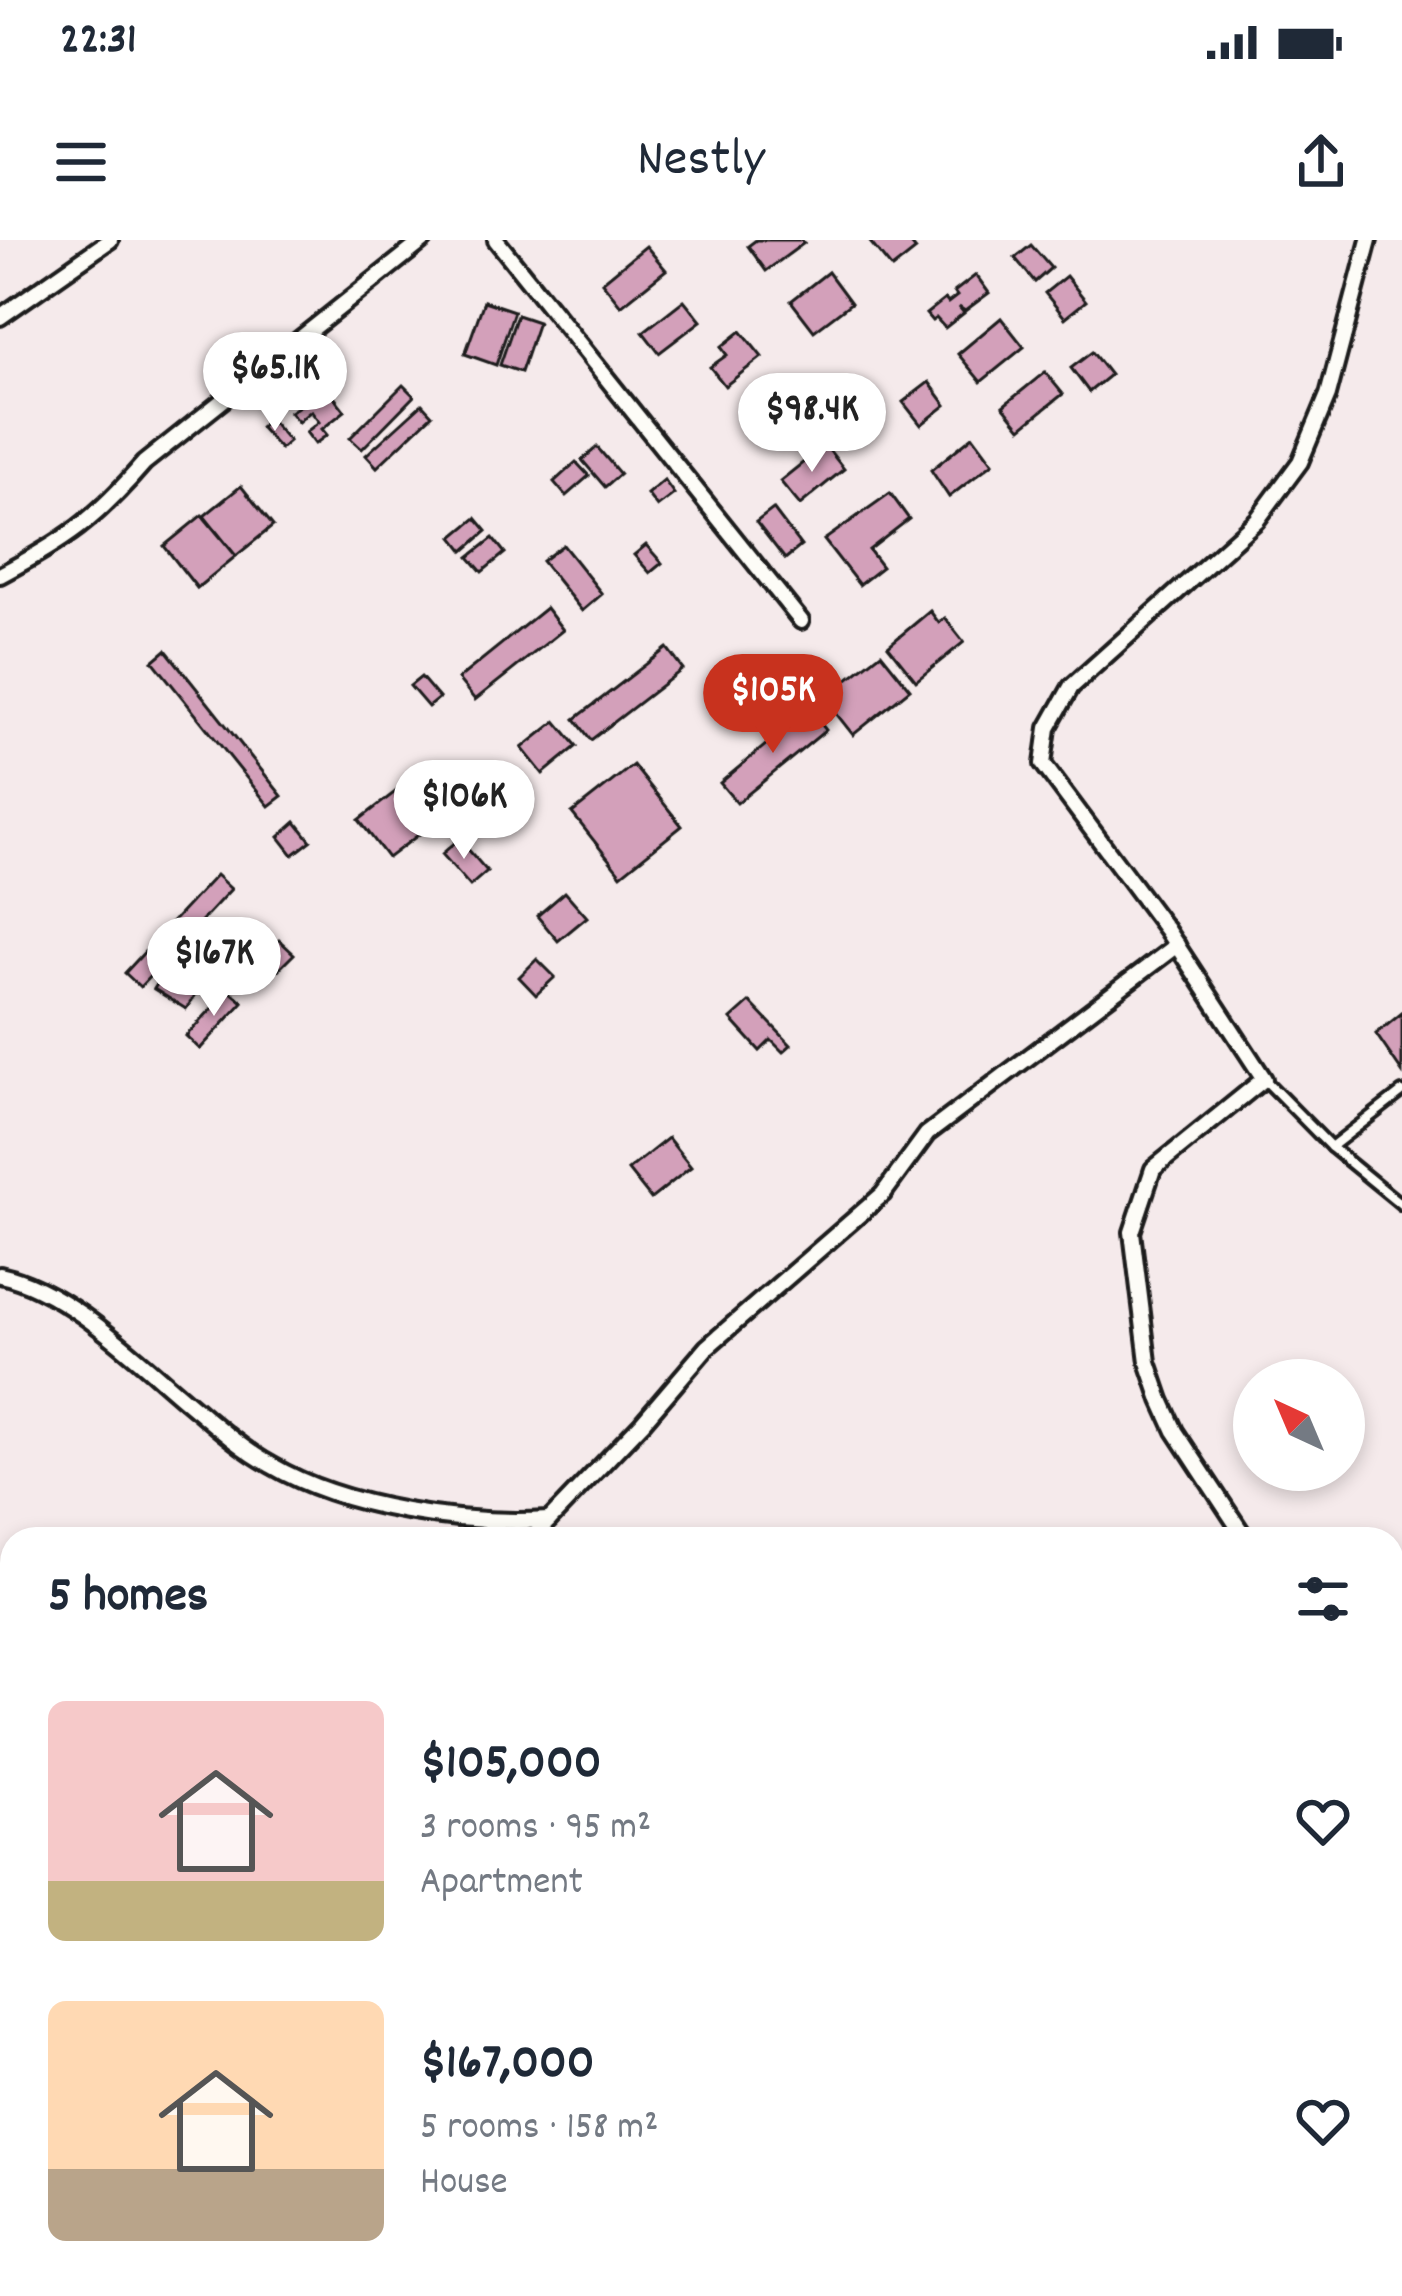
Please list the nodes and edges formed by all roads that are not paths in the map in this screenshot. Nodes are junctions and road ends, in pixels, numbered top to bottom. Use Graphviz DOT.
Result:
graph roads {
  1 [pos="110,240"];
  2 [pos="424,240"];
  3 [pos="496,240"];
  4 [pos="1369,240"];
  5 [pos="0,317"];
  6 [pos="0,575"];
  7 [pos="801,620"];
  8 [pos="1177,945"];
  9 [pos="1264,1079"];
  10 [pos="1402,1092"];
  11 [pos="1330,1147"];
  12 [pos="1402,1205"];
  13 [pos="0,1275"];
  14 [pos="549,1520"];
  15 [pos="542,1527"];
  16 [pos="1238,1527"];
  1 -- 5 [label="street"];
  2 -- 6 [label="street"];
  3 -- 7 [label="street"];
  4 -- 8 [label="street"];
  8 -- 9 [label="street"];
  8 -- 14 [label="street"];
  9 -- 11 [label="lane"];
  9 -- 16 [label="street"];
  10 -- 11 [label="lane"];
  11 -- 12 [label="lane"];
  13 -- 14 [label="street"];
  14 -- 15 [label="street"];
}
